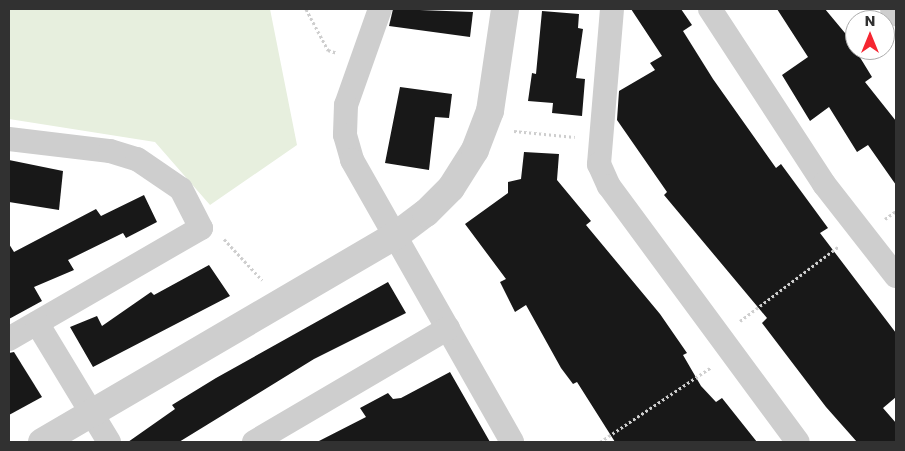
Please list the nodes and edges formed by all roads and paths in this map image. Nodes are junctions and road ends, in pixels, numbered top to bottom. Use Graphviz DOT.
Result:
graph roads {
  1 [pos="306,9"];
  2 [pos="380,9"];
  3 [pos="505,9"];
  4 [pos="612,9"];
  5 [pos="710,9"];
  6 [pos="894,9"];
  7 [pos="896,12"];
  8 [pos="362,61"];
  9 [pos="484,128"];
  10 [pos="9,139"];
  11 [pos="599,140"];
  12 [pos="201,228"];
  13 [pos="395,236"];
  14 [pos="896,276"];
  15 [pos="266,286"];
  16 [pos="37,323"];
  17 [pos="448,328"];
  18 [pos="9,339"];
  19 [pos="94,412"];
  20 [pos="42,442"];
  21 [pos="109,442"];
  22 [pos="254,442"];
  23 [pos="512,442"];
  24 [pos="798,442"];
  1 -- 8 [label="path"];
  2 -- 8 [label="street"];
  3 -- 9 [label="street"];
  4 -- 11 [label="street"];
  5 -- 14 [label="street"];
  6 -- 7 [label="street"];
  8 -- 13 [label="street"];
  9 -- 11 [label="path"];
  9 -- 13 [label="street"];
  10 -- 12 [label="street"];
  11 -- 24 [label="street"];
  12 -- 15 [label="path"];
  12 -- 16 [label="street"];
  13 -- 17 [label="street"];
  13 -- 19 [label="street"];
  16 -- 18 [label="street"];
  16 -- 19 [label="street"];
  17 -- 22 [label="street"];
  17 -- 23 [label="street"];
  19 -- 20 [label="street"];
  19 -- 21 [label="street"];
}
